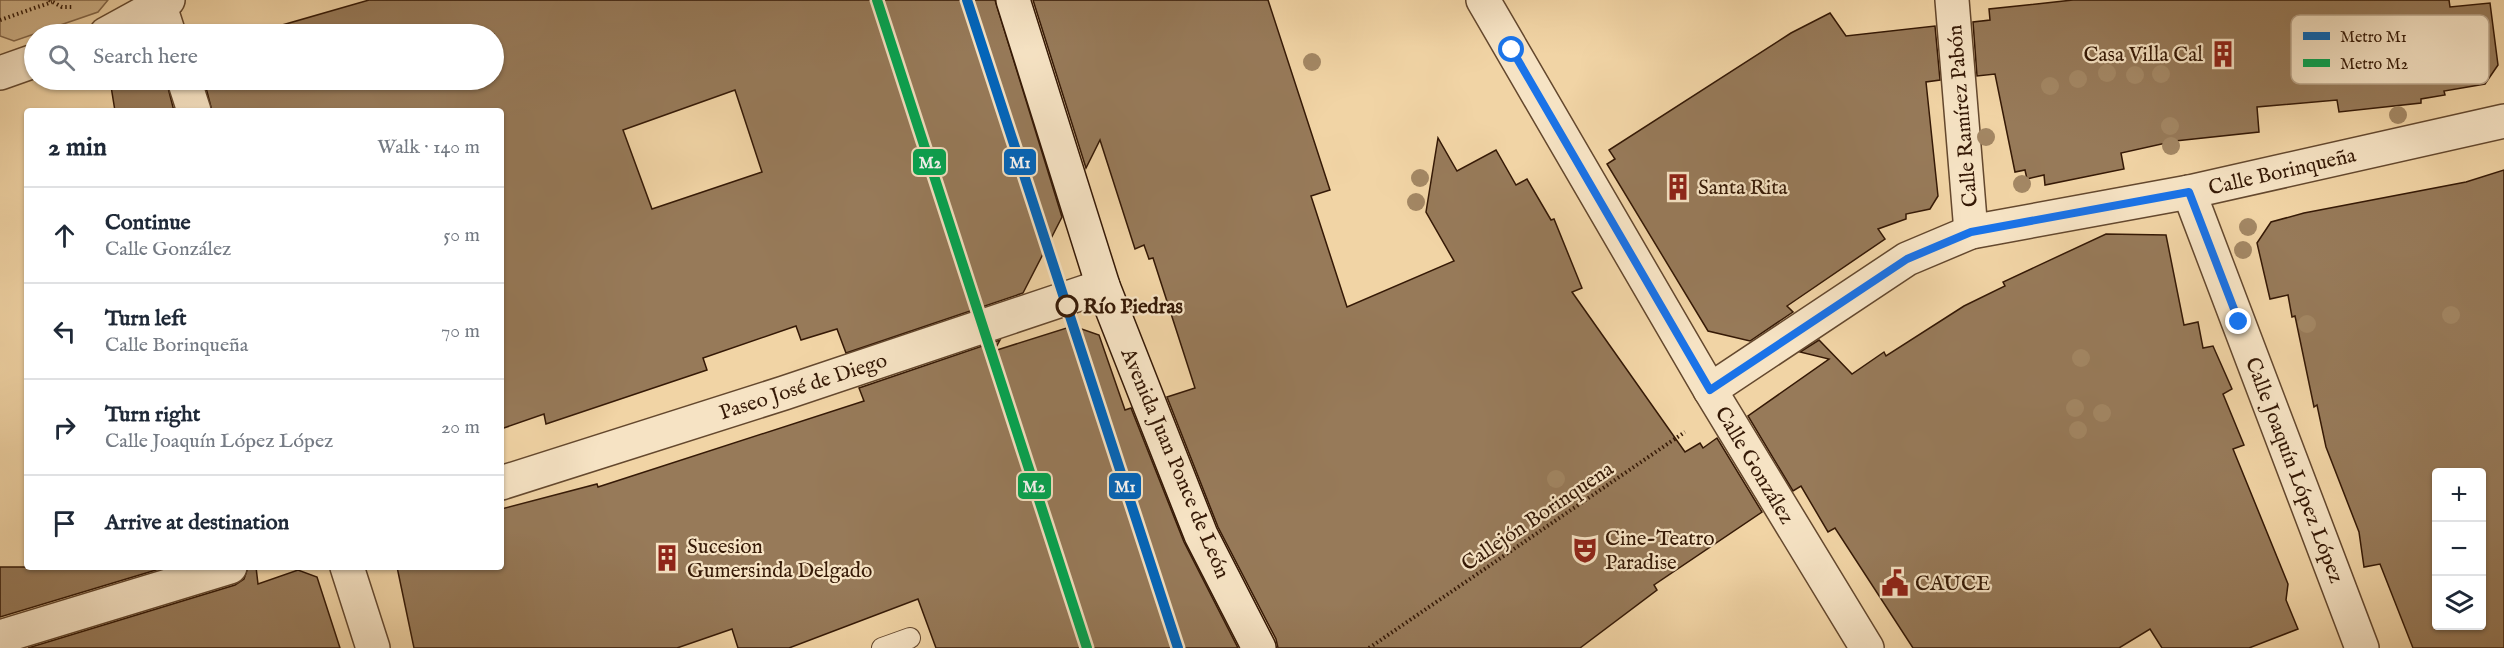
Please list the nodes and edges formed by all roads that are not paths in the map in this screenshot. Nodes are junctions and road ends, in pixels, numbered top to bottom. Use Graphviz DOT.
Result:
graph roads {
  1 [pos="1013,0"];
  2 [pos="1483,0"];
  3 [pos="1952,0"];
  4 [pos="162,1"];
  5 [pos="123,24"];
  6 [pos="167,24"];
  7 [pos="24,65"];
  8 [pos="0,73"];
  9 [pos="187,90"];
  10 [pos="193,108"];
  11 [pos="2504,120"];
  12 [pos="2189,192"];
  13 [pos="1971,232"];
  14 [pos="1103,286"];
  15 [pos="1715,399"];
  16 [pos="504,482"];
  17 [pos="220,570"];
  18 [pos="348,570"];
  19 [pos="0,637"];
  20 [pos="910,638"];
  21 [pos="373,648"];
  22 [pos="882,648"];
  23 [pos="1259,648"];
  24 [pos="1867,648"];
  25 [pos="2362,648"];
  1 -- 14 [label="street, Avenida Juan Ponce de León"];
  2 -- 15 [label="street, Calle González"];
  3 -- 13 [label="street, Calle Ramírez Pabón"];
  4 -- 5 [label="street"];
  4 -- 6 [label="street"];
  7 -- 8 [label="street"];
  9 -- 10 [label="street"];
  11 -- 12 [label="street, Calle Borinqueña"];
  12 -- 13 [label="street, Calle Borinqueña"];
  12 -- 25 [label="street, Calle Joaquín López López"];
  13 -- 15 [label="street, Calle Borinqueña"];
  14 -- 16 [label="street, Paseo José de Diego"];
  14 -- 23 [label="street, Avenida Juan Ponce de León"];
  15 -- 24 [label="street, Calle González"];
  17 -- 19 [label="street"];
  18 -- 21 [label="street"];
  20 -- 22 [label="lane"];
}
